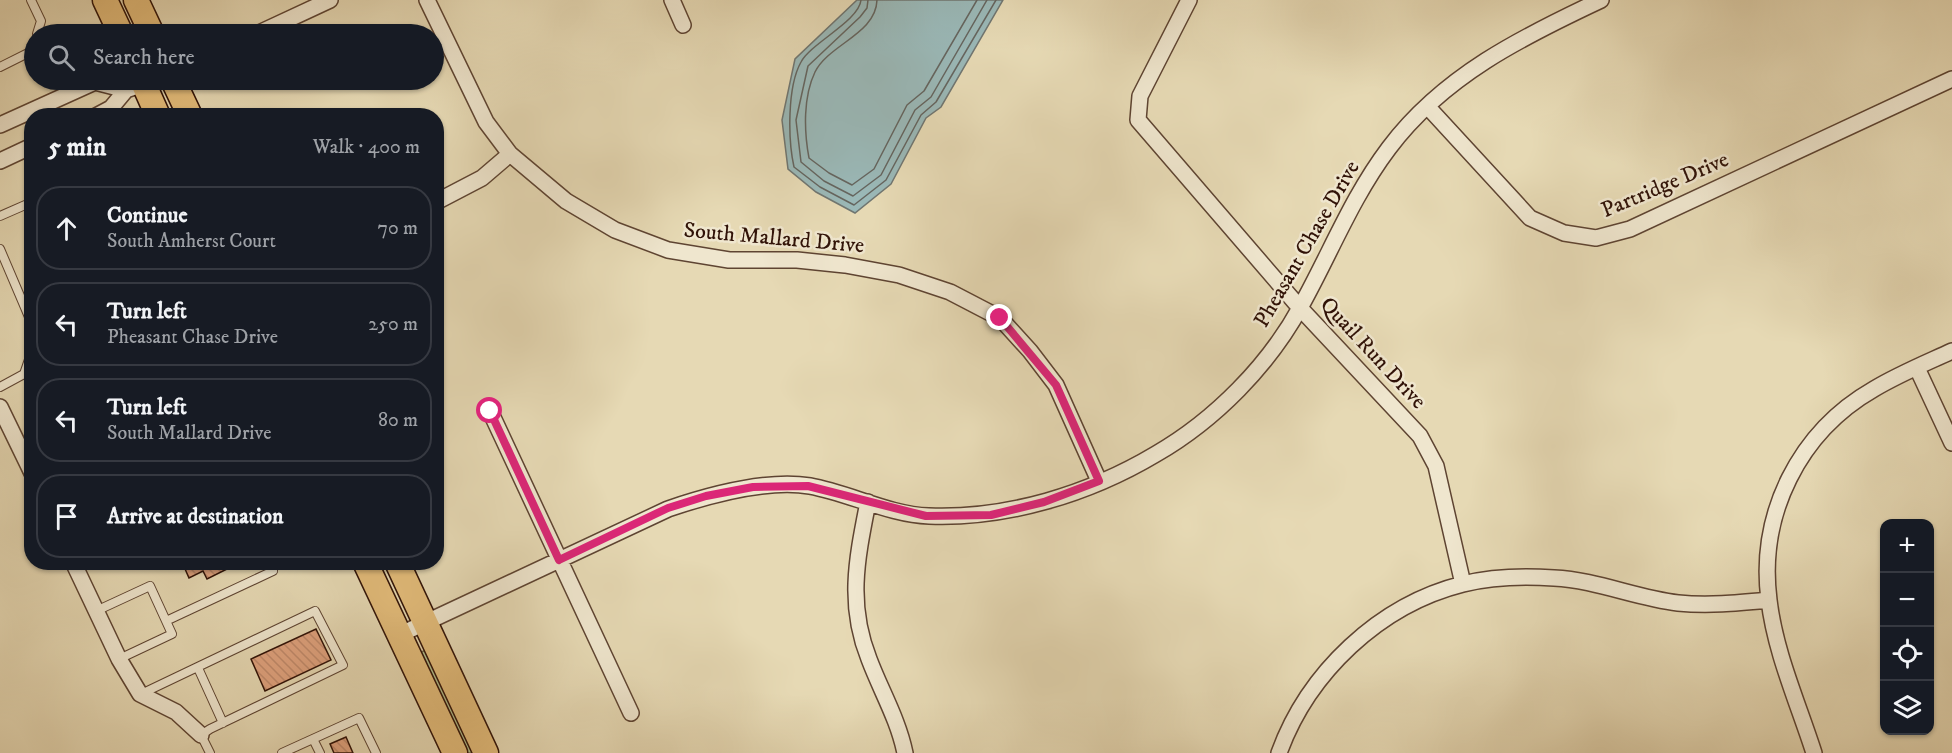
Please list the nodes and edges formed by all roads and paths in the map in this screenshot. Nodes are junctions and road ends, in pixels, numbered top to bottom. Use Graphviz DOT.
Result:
graph roads {
  1 [pos="31,0"];
  2 [pos="105,0"];
  3 [pos="136,0"];
  4 [pos="330,0"];
  5 [pos="427,0"];
  6 [pos="672,0"];
  7 [pos="1189,0"];
  8 [pos="1601,0"];
  9 [pos="40,24"];
  10 [pos="116,24"];
  11 [pos="147,24"];
  12 [pos="278,24"];
  13 [pos="439,24"];
  14 [pos="684,25"];
  15 [pos="444,35"];
  16 [pos="24,55"];
  17 [pos="0,67"];
  18 [pos="1952,79"];
  19 [pos="77,90"];
  20 [pos="133,90"];
  21 [pos="145,90"];
  22 [pos="178,90"];
  23 [pos="1427,106"];
  24 [pos="38,108"];
  25 [pos="111,108"];
  26 [pos="154,108"];
  27 [pos="186,108"];
  28 [pos="24,114"];
  29 [pos="0,125"];
  30 [pos="24,150"];
  31 [pos="510,154"];
  32 [pos="0,161"];
  33 [pos="444,198"];
  34 [pos="24,206"];
  35 [pos="0,216"];
  36 [pos="1,254"];
  37 [pos="24,304"];
  38 [pos="1300,308"];
  39 [pos="1952,351"];
  40 [pos="1917,368"];
  41 [pos="24,374"];
  42 [pos="0,387"];
  43 [pos="0,407"];
  44 [pos="490,411"];
  45 [pos="1952,443"];
  46 [pos="24,457"];
  47 [pos="1099,481"];
  48 [pos="868,502"];
  49 [pos="559,560"];
  50 [pos="77,570"];
  51 [pos="369,570"];
  52 [pos="401,570"];
  53 [pos="273,571"];
  54 [pos="1463,584"];
  55 [pos="1769,600"];
  56 [pos="96,611"];
  57 [pos="166,621"];
  58 [pos="425,623"];
  59 [pos="399,635"];
  60 [pos="119,659"];
  61 [pos="198,668"];
  62 [pos="140,694"];
  63 [pos="631,714"];
  64 [pos="223,723"];
  65 [pos="201,735"];
  66 [pos="313,739"];
  67 [pos="210,753"];
  68 [pos="282,753"];
  69 [pos="320,753"];
  70 [pos="376,753"];
  71 [pos="454,753"];
  72 [pos="486,753"];
  73 [pos="905,753"];
  74 [pos="1280,753"];
  75 [pos="1814,753"];
  1 -- 9 [label="lane"];
  2 -- 10 [label="main road"];
  3 -- 11 [label="main road"];
  4 -- 12 [label="street"];
  5 -- 13 [label="street, South Mallard Drive"];
  6 -- 14 [label="street"];
  7 -- 38 [label="street, Quail Run Drive"];
  8 -- 23 [label="street, Pheasant Chase Drive"];
  15 -- 31 [label="street, South Mallard Drive"];
  16 -- 17 [label="lane"];
  18 -- 23 [label="street, Partridge Drive"];
  19 -- 24 [label="street"];
  20 -- 25 [label="street"];
  21 -- 26 [label="main road"];
  22 -- 27 [label="main road"];
  23 -- 38 [label="street, Pheasant Chase Drive"];
  28 -- 29 [label="street"];
  30 -- 32 [label="street"];
  31 -- 33 [label="street"];
  31 -- 47 [label="street, South Mallard Drive"];
  34 -- 35 [label="lane"];
  36 -- 37 [label="lane"];
  38 -- 47 [label="street, Pheasant Chase Drive"];
  38 -- 54 [label="street, Quail Run Drive"];
  39 -- 40 [label="street"];
  40 -- 45 [label="street"];
  40 -- 55 [label="street"];
  41 -- 42 [label="lane"];
  43 -- 46 [label="street"];
  44 -- 49 [label="street"];
  47 -- 48 [label="street, Pheasant Chase Drive"];
  48 -- 49 [label="street, Pheasant Chase Drive"];
  48 -- 73 [label="street"];
  49 -- 58 [label="street, Pheasant Chase Drive"];
  49 -- 63 [label="street"];
  50 -- 56 [label="street"];
  51 -- 59 [label="main road"];
  52 -- 58 [label="main road"];
  53 -- 57 [label="lane"];
  54 -- 55 [label="street"];
  54 -- 74 [label="street"];
  55 -- 75 [label="street"];
  56 -- 57 [label="lane"];
  56 -- 60 [label="street"];
  57 -- 60 [label="lane"];
  58 -- 59 [label="street, Pheasant Chase Drive"];
  58 -- 72 [label="main road"];
  59 -- 71 [label="main road"];
  60 -- 62 [label="street"];
  61 -- 62 [label="lane"];
  61 -- 64 [label="lane"];
  61 -- 64 [label="lane"];
  62 -- 65 [label="street"];
  64 -- 65 [label="lane"];
  65 -- 67 [label="lane"];
  66 -- 68 [label="lane"];
  66 -- 69 [label="lane"];
  66 -- 70 [label="lane"];
}
